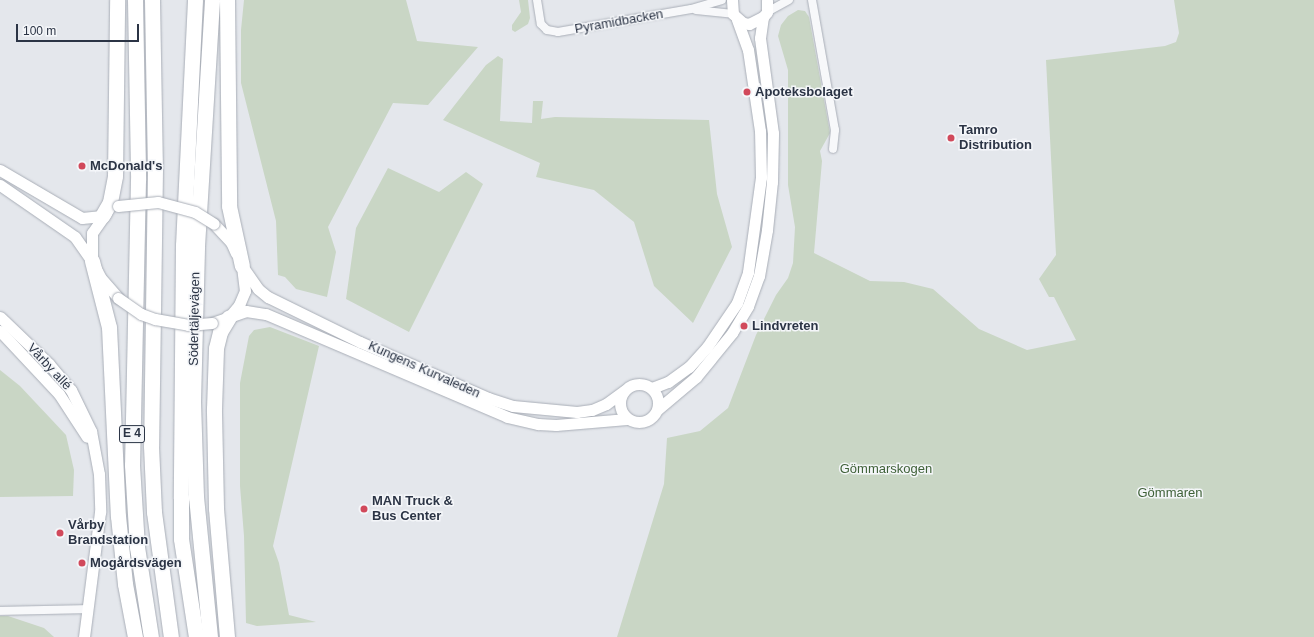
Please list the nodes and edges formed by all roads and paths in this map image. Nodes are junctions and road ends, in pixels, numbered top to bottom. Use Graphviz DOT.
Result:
graph roads {
  1 [pos="117,0"];
  2 [pos="135,0"];
  3 [pos="152,0"];
  4 [pos="195,0"];
  5 [pos="212,0"];
  6 [pos="227,0"];
  7 [pos="537,0"];
  8 [pos="722,0"];
  9 [pos="732,0"];
  10 [pos="767,0"];
  11 [pos="789,0"];
  12 [pos="812,0"];
  13 [pos="691,9"];
  14 [pos="765,15"];
  15 [pos="735,17"];
  16 [pos="833,149"];
  17 [pos="0,170"];
  18 [pos="0,186"];
  19 [pos="102,216"];
  20 [pos="92,260"];
  21 [pos="242,266"];
  22 [pos="229,317"];
  23 [pos="0,318"];
  24 [pos="0,331"];
  25 [pos="652,388"];
  26 [pos="624,391"];
  27 [pos="658,409"];
  28 [pos="627,419"];
  29 [pos="93,448"];
  30 [pos="88,609"];
  31 [pos="0,611"];
  32 [pos="84,637"];
  33 [pos="135,637"];
  34 [pos="151,637"];
  35 [pos="170,637"];
  36 [pos="196,637"];
  37 [pos="210,637"];
  38 [pos="227,637"];
  1 -- 19 [label="highway"];
  2 -- 34 [label="highway, E 4"];
  3 -- 35 [label="highway"];
  4 -- 36 [label="highway"];
  5 -- 37 [label="highway, Södertäljevägen"];
  6 -- 21 [label="highway"];
  7 -- 13 [label="street, Pyramidbacken"];
  8 -- 13 [label="street, Pyramidbacken"];
  9 -- 15 [label="street"];
  10 -- 14 [label="street"];
  11 -- 14 [label="street"];
  12 -- 16 [label="street"];
  13 -- 15 [label="street, Pyramidbacken"];
  14 -- 15 [label="street"];
  14 -- 27 [label="street"];
  15 -- 25 [label="street"];
  17 -- 19 [label="street"];
  18 -- 20 [label="street"];
  19 -- 20 [label="street"];
  19 -- 21 [label="street, bridge"];
  20 -- 22 [label="street, bridge"];
  20 -- 33 [label="highway"];
  21 -- 22 [label="street"];
  21 -- 26 [label="street, Kungens Kurvaleden"];
  22 -- 28 [label="street, Kungens Kurvaleden"];
  22 -- 38 [label="highway"];
  23 -- 29 [label="street, Vårby allé"];
  24 -- 29 [label="street, Vårby allé"];
  25 -- 26 [label="street"];
  25 -- 27 [label="street"];
  26 -- 28 [label="street"];
  27 -- 28 [label="street"];
  29 -- 30 [label="street, Vårby allé"];
  30 -- 31 [label="street"];
  30 -- 32 [label="street, Vårby allé"];
}
